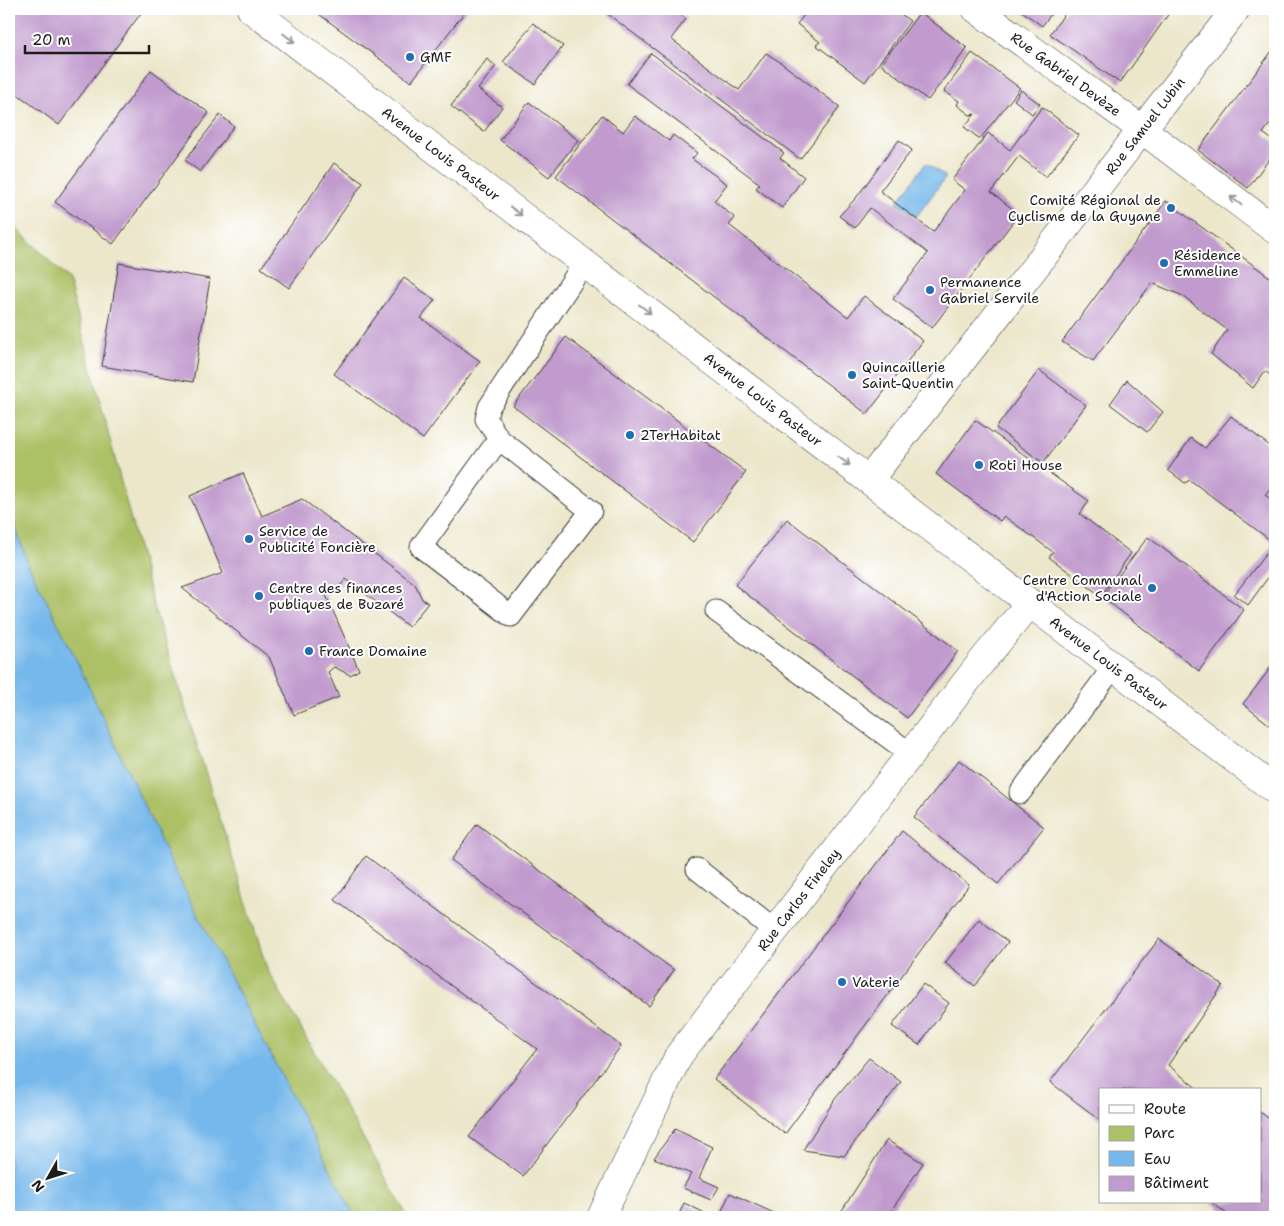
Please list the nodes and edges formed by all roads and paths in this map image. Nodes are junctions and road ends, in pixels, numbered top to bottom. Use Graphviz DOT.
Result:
graph roads {
  1 [pos="251,9"];
  2 [pos="976,9"];
  3 [pos="1236,9"];
  4 [pos="1143,130"];
  5 [pos="1275,230"];
  6 [pos="584,263"];
  7 [pos="499,439"];
  8 [pos="869,480"];
  9 [pos="1030,603"];
  10 [pos="716,611"];
  11 [pos="1114,666"];
  12 [pos="911,754"];
  13 [pos="1275,790"];
  14 [pos="1020,793"];
  15 [pos="697,869"];
  16 [pos="774,930"];
  17 [pos="601,1217"];
  1 -- 6 [label="street, Avenue Louis Pasteur, one-way"];
  2 -- 4 [label="street, Rue Gabriel Devèze"];
  3 -- 4 [label="street, Rue Samuel Lubin"];
  5 -- 4 [label="street, Rue Gabriel Devèze, one-way"];
  4 -- 8 [label="street, Rue Samuel Lubin"];
  6 -- 7 [label="lane"];
  6 -- 8 [label="street, Avenue Louis Pasteur, one-way"];
  7 -- 7 [label="lane"];
  8 -- 9 [label="street, Avenue Louis Pasteur"];
  9 -- 11 [label="street, Avenue Louis Pasteur"];
  9 -- 12 [label="street, Rue Carlos Fineley"];
  10 -- 12 [label="lane"];
  11 -- 13 [label="street, Avenue Louis Pasteur"];
  11 -- 14 [label="lane"];
  12 -- 16 [label="street, Rue Carlos Fineley"];
  15 -- 16 [label="lane"];
  16 -- 17 [label="street, Rue Carlos Fineley"];
}
